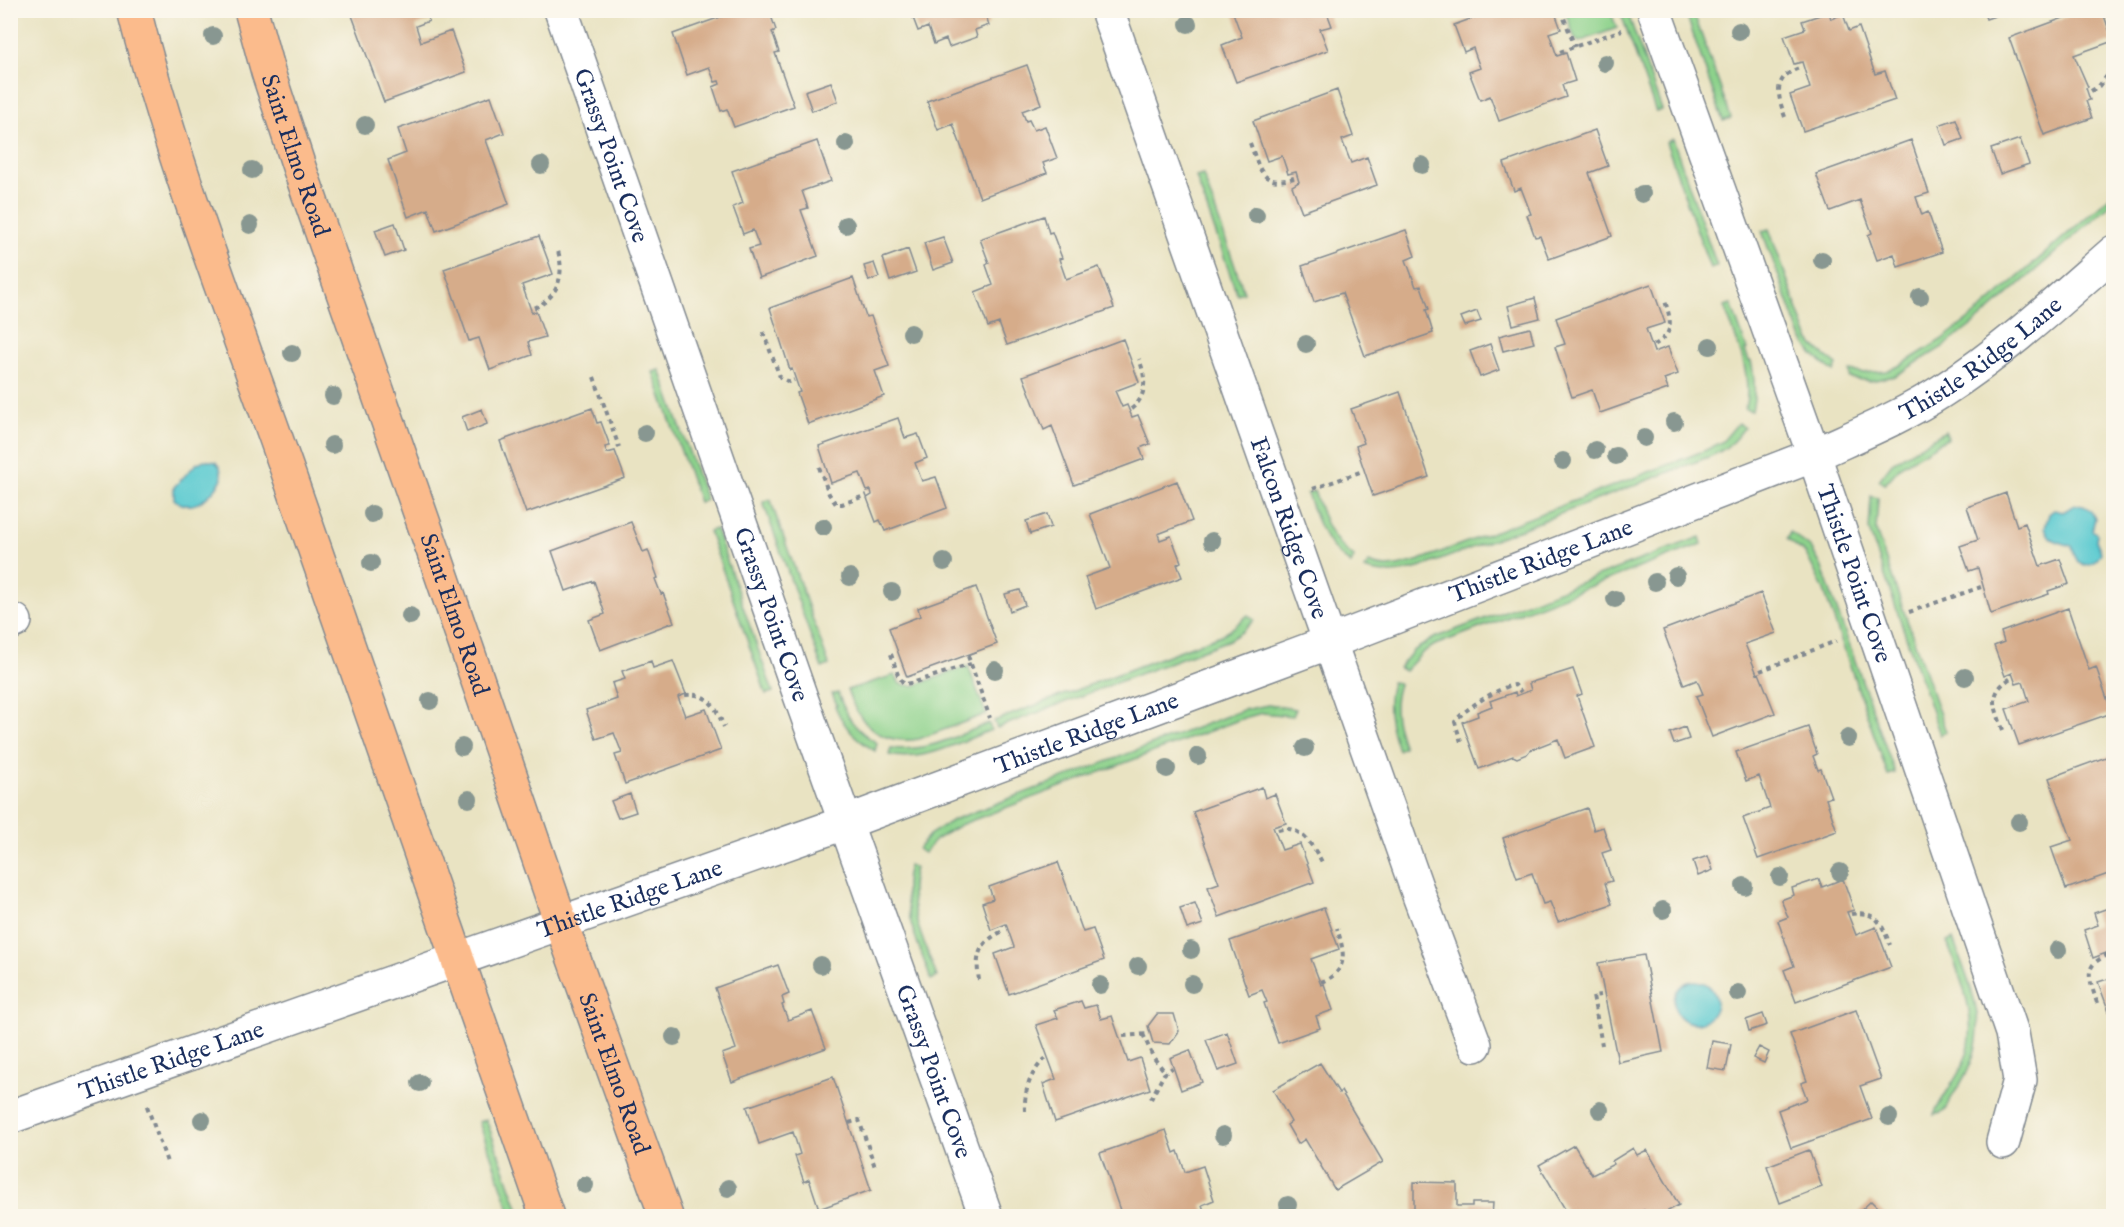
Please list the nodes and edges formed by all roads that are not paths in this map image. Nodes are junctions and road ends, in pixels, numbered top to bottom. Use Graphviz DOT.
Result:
graph roads {
  1 [pos="134,10"];
  2 [pos="251,10"];
  3 [pos="561,10"];
  4 [pos="1107,10"];
  5 [pos="1654,10"];
  6 [pos="2114,252"];
  7 [pos="1814,455"];
  8 [pos="1330,642"];
  9 [pos="847,822"];
  10 [pos="561,923"];
  11 [pos="457,960"];
  12 [pos="1474,1045"];
  13 [pos="10,1117"];
  14 [pos="2003,1142"];
  15 [pos="547,1216"];
  16 [pos="666,1216"];
  17 [pos="986,1216"];
  1 -- 11 [label="main road"];
  2 -- 10 [label="main road, Saint Elmo Road"];
  3 -- 9 [label="street, Grassy Point Cove"];
  4 -- 8 [label="street, Falcon Ridge Cove"];
  5 -- 7 [label="street, Thistle Point Cove"];
  6 -- 7 [label="street, Thistle Ridge Lane"];
  7 -- 8 [label="street, Thistle Ridge Lane"];
  7 -- 14 [label="street, Thistle Point Cove"];
  8 -- 9 [label="street, Thistle Ridge Lane"];
  8 -- 12 [label="street, Falcon Ridge Cove"];
  9 -- 10 [label="street, Thistle Ridge Lane"];
  9 -- 17 [label="street, Grassy Point Cove"];
  10 -- 11 [label="street, Thistle Ridge Lane"];
  10 -- 16 [label="main road, Saint Elmo Road"];
  11 -- 13 [label="street, Thistle Ridge Lane"];
  11 -- 15 [label="main road"];
}
